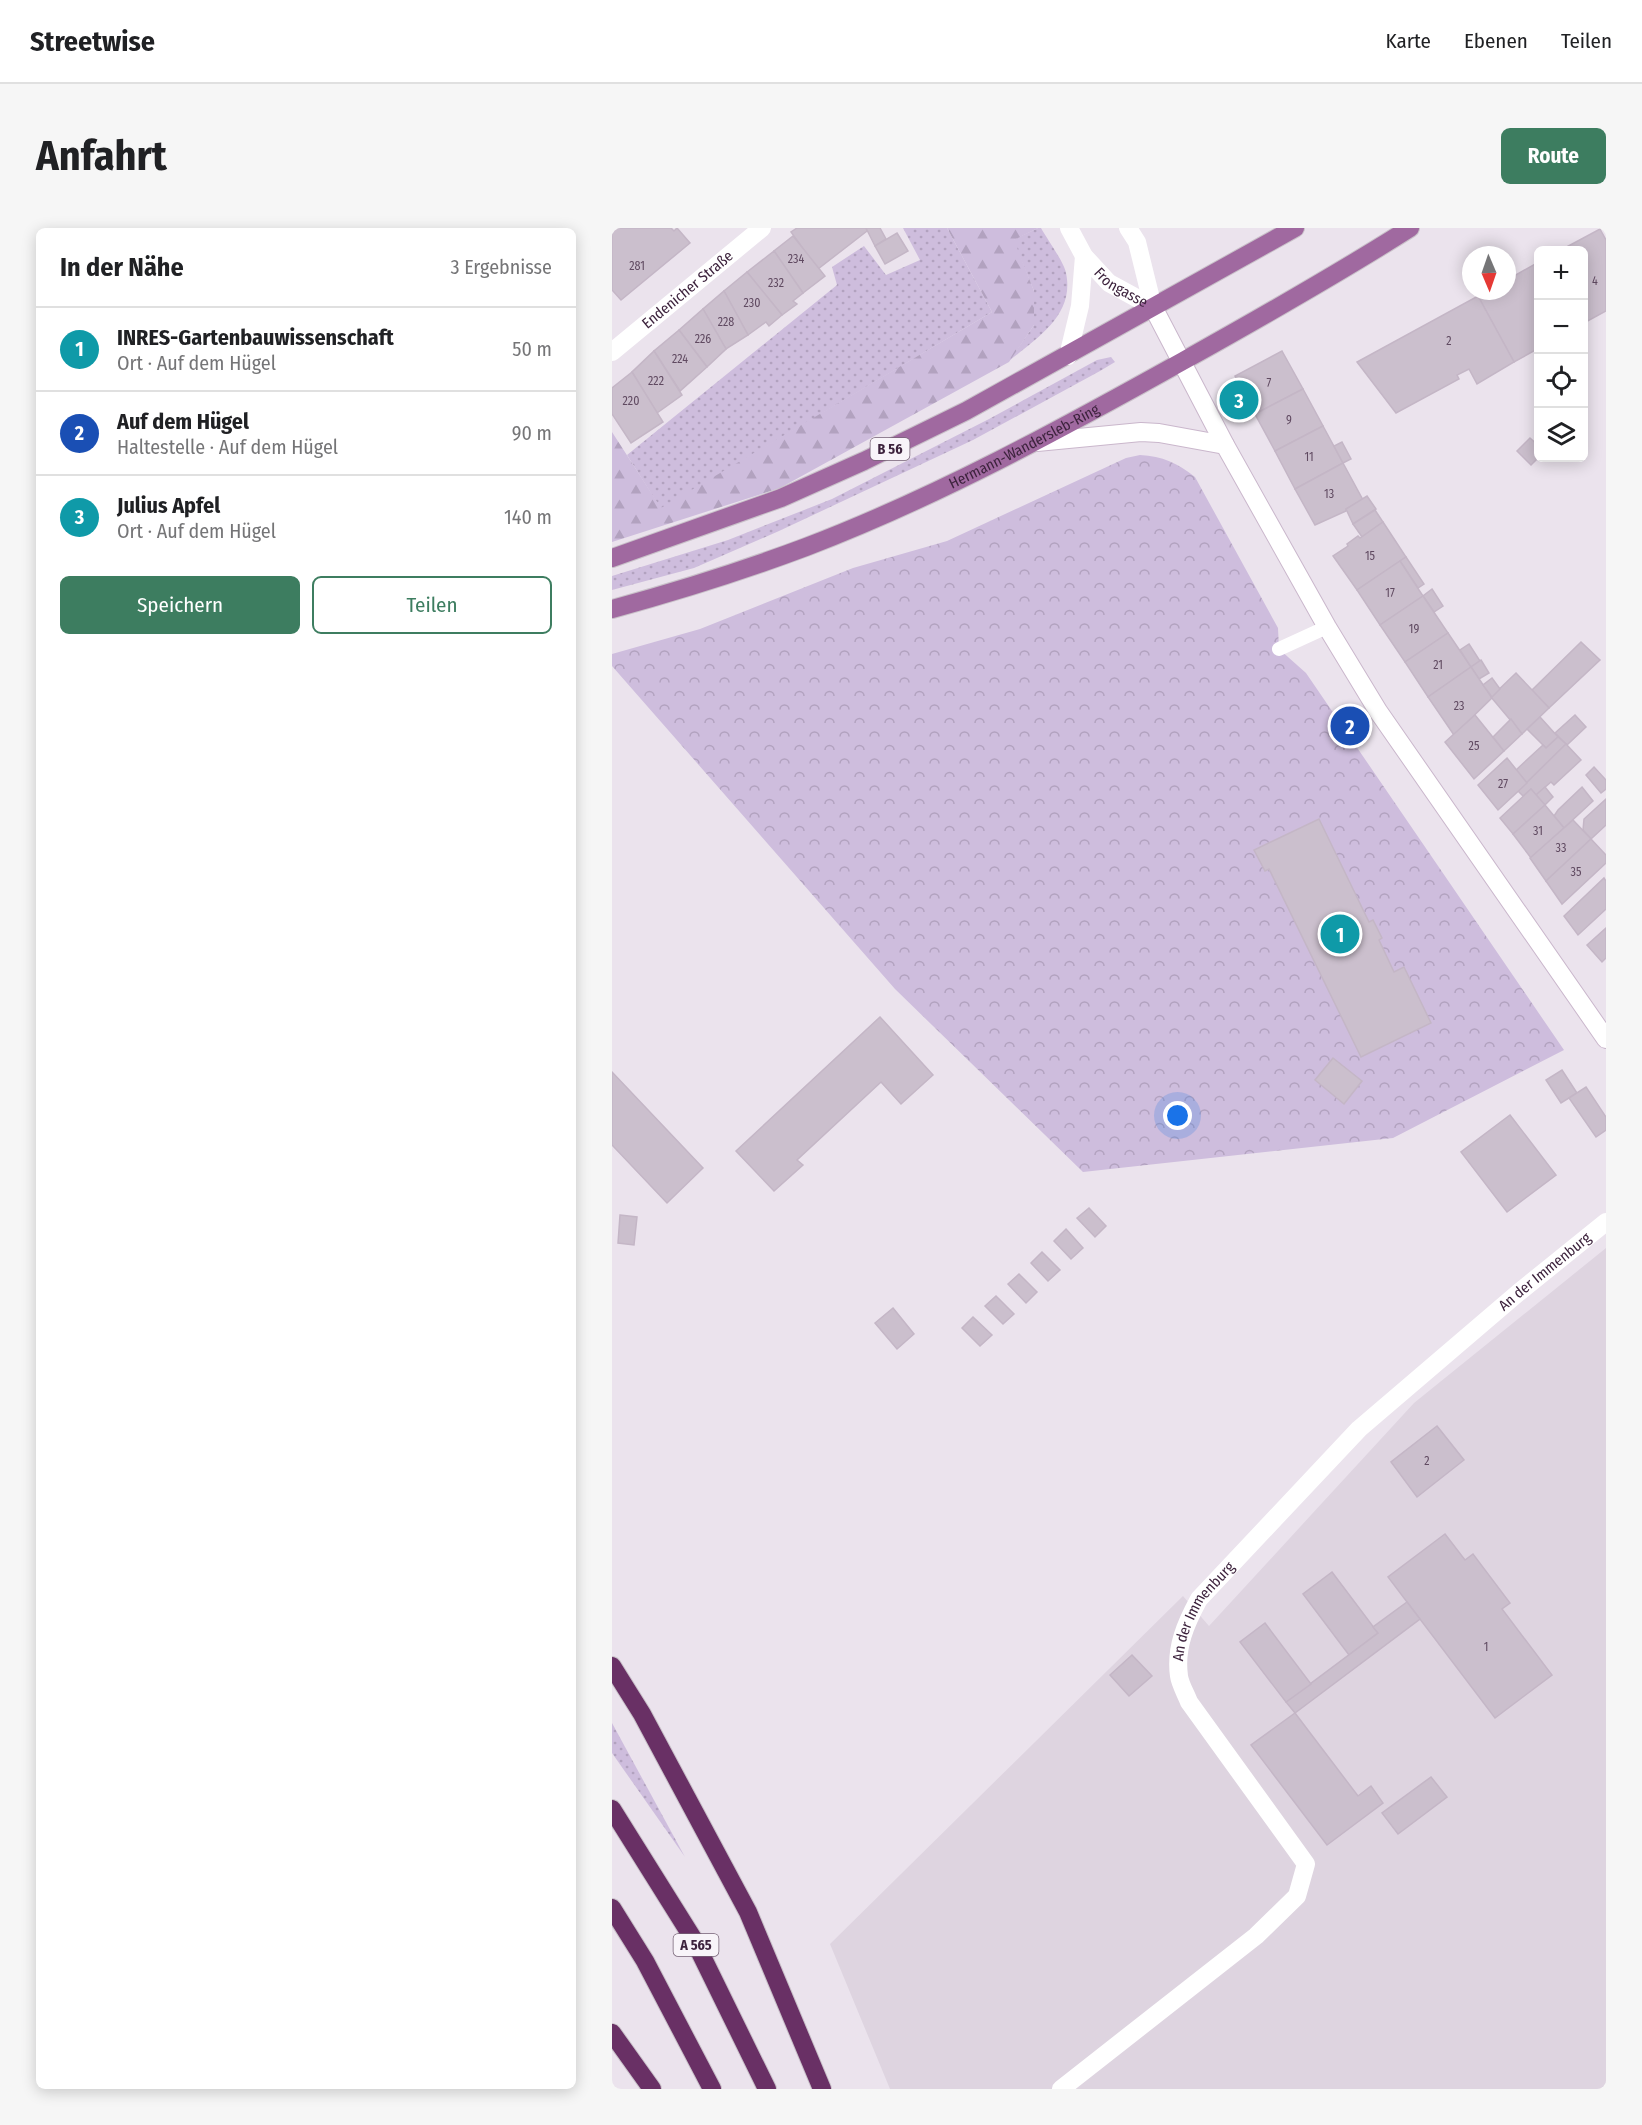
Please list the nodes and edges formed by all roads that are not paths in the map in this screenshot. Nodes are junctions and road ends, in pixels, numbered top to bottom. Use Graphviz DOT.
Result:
graph roads {
  1 [pos="762,228"];
  2 [pos="1069,228"];
  3 [pos="1128,228"];
  4 [pos="1295,228"];
  5 [pos="1410,228"];
  6 [pos="1084,256"];
  7 [pos="1153,307"];
  8 [pos="612,352"];
  9 [pos="1068,356"];
  10 [pos="1182,362"];
  11 [pos="1037,442"];
  12 [pos="1225,445"];
  13 [pos="612,558"];
  14 [pos="612,609"];
  15 [pos="1327,627"];
  16 [pos="1279,649"];
  17 [pos="1606,1039"];
  18 [pos="1606,1222"];
  19 [pos="612,1666"];
  20 [pos="612,1809"];
  21 [pos="612,1908"];
  22 [pos="612,2034"];
  23 [pos="652,2089"];
  24 [pos="712,2089"];
  25 [pos="767,2089"];
  26 [pos="822,2089"];
  27 [pos="1061,2089"];
  1 -- 8 [label="street, Endenicher Straße"];
  2 -- 6 [label="street, Frongasse"];
  3 -- 7 [label="street, Frongasse"];
  4 -- 7 [label="main road, B 56"];
  5 -- 10 [label="main road, Hermann-Wandersleb-Ring"];
  6 -- 7 [label="street, Frongasse"];
  6 -- 9 [label="street, Frongasse"];
  7 -- 9 [label="main road, B 56"];
  7 -- 10 [label="street"];
  9 -- 13 [label="main road, B 56"];
  10 -- 11 [label="main road, Hermann-Wandersleb-Ring"];
  10 -- 12 [label="street"];
  11 -- 12 [label="street"];
  11 -- 14 [label="main road, Hermann-Wandersleb-Ring"];
  12 -- 15 [label="street"];
  15 -- 16 [label="lane"];
  15 -- 17 [label="street"];
  18 -- 27 [label="street, An der Immenburg"];
  19 -- 26 [label="highway"];
  20 -- 25 [label="highway, A 565"];
  21 -- 24 [label="highway"];
  22 -- 23 [label="highway"];
}
